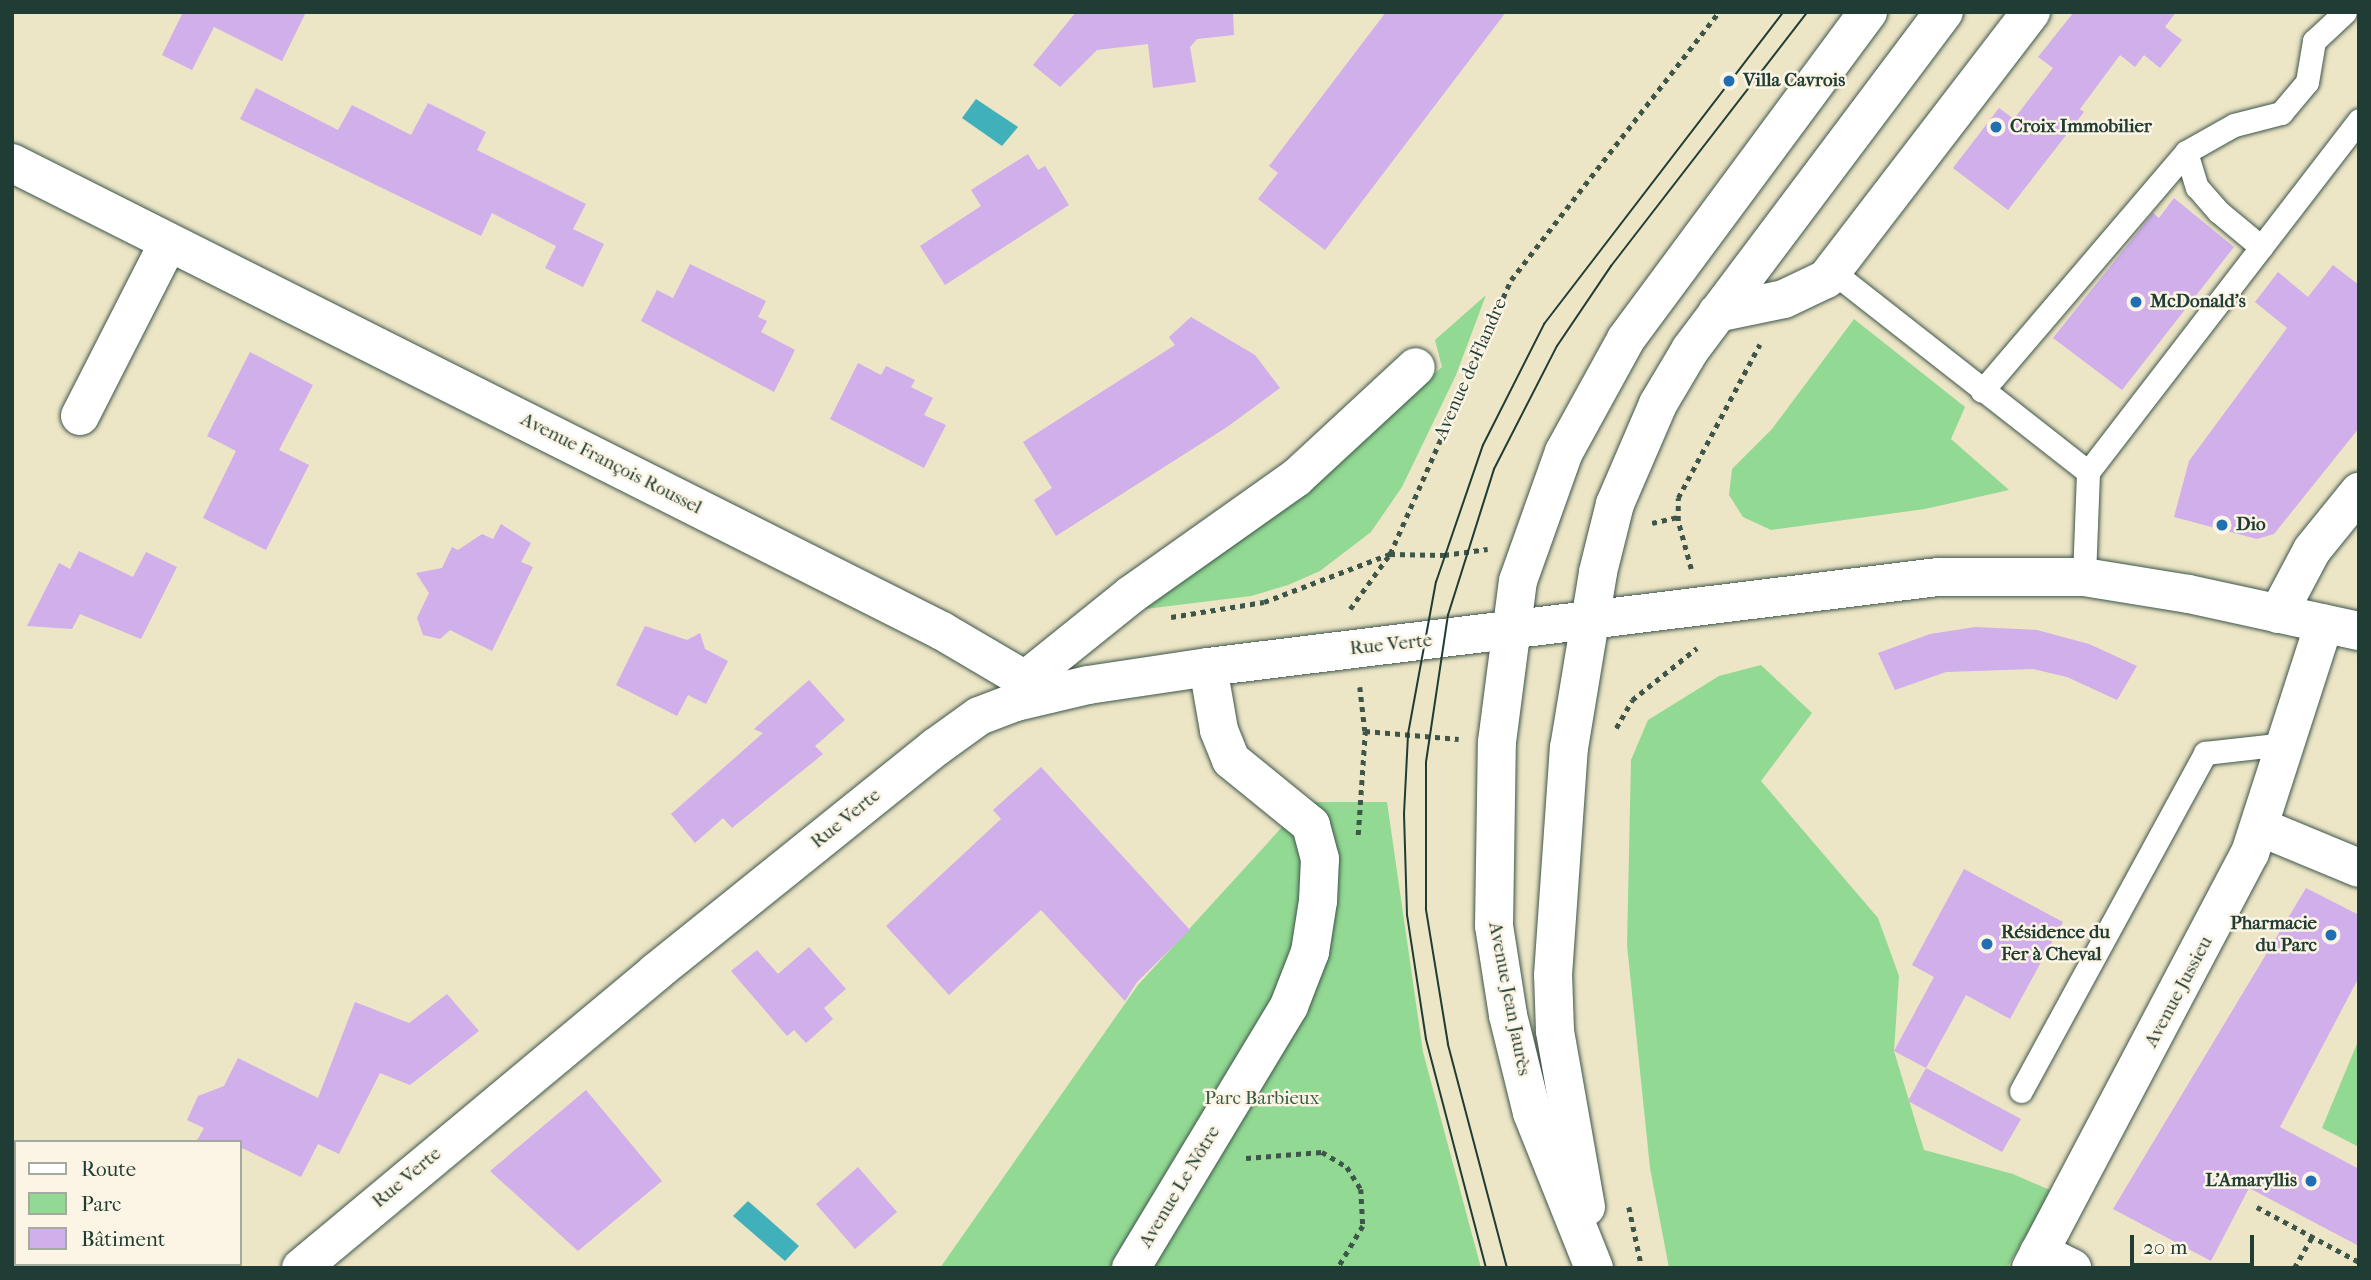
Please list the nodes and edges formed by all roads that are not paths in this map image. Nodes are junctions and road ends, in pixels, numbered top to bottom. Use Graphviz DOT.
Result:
graph roads {
  1 [pos="1868,12"];
  2 [pos="1944,12"];
  3 [pos="2031,12"];
  4 [pos="2344,12"];
  5 [pos="2359,120"];
  6 [pos="2186,152"];
  7 [pos="12,163"];
  8 [pos="169,243"];
  9 [pos="2262,247"];
  10 [pos="1833,272"];
  11 [pos="1667,280"];
  12 [pos="1717,313"];
  13 [pos="1416,367"];
  14 [pos="1982,391"];
  15 [pos="80,416"];
  16 [pos="2088,472"];
  17 [pos="2359,492"];
  18 [pos="2084,577"];
  19 [pos="2278,614"];
  20 [pos="1588,624"];
  21 [pos="2341,628"];
  22 [pos="1508,633"];
  23 [pos="1208,667"];
  24 [pos="1037,687"];
  25 [pos="2285,744"];
  26 [pos="2260,827"];
  27 [pos="2359,868"];
  28 [pos="2021,1091"];
  29 [pos="2047,1262"];
  30 [pos="301,1268"];
  31 [pos="1131,1268"];
  32 [pos="1595,1268"];
  1 -- 11 [label="street"];
  2 -- 12 [label="street"];
  3 -- 10 [label="street"];
  4 -- 6 [label="lane"];
  5 -- 9 [label="lane"];
  6 -- 9 [label="lane"];
  6 -- 14 [label="lane"];
  7 -- 8 [label="street, Avenue François Roussel"];
  8 -- 15 [label="street"];
  8 -- 24 [label="street, Avenue François Roussel"];
  9 -- 16 [label="lane"];
  10 -- 12 [label="street"];
  10 -- 14 [label="lane"];
  11 -- 12 [label="street"];
  11 -- 22 [label="street"];
  12 -- 20 [label="street"];
  13 -- 24 [label="street"];
  14 -- 16 [label="lane"];
  16 -- 18 [label="lane"];
  17 -- 19 [label="street"];
  18 -- 19 [label="street, Rue Verte"];
  18 -- 20 [label="street, Rue Verte"];
  19 -- 21 [label="street, Rue Verte"];
  20 -- 22 [label="street, Rue Verte"];
  20 -- 32 [label="street, Avenue Jean Jaurès"];
  21 -- 25 [label="street, Avenue Jussieu"];
  22 -- 23 [label="street, Rue Verte"];
  22 -- 32 [label="street, Avenue Jean Jaurès"];
  23 -- 24 [label="street, Rue Verte"];
  23 -- 31 [label="street, Avenue Le Nôtre"];
  24 -- 30 [label="street, Rue Verte"];
  25 -- 26 [label="street, Avenue Jussieu"];
  25 -- 28 [label="lane"];
  26 -- 27 [label="street"];
  26 -- 29 [label="street, Avenue Jussieu"];
}
